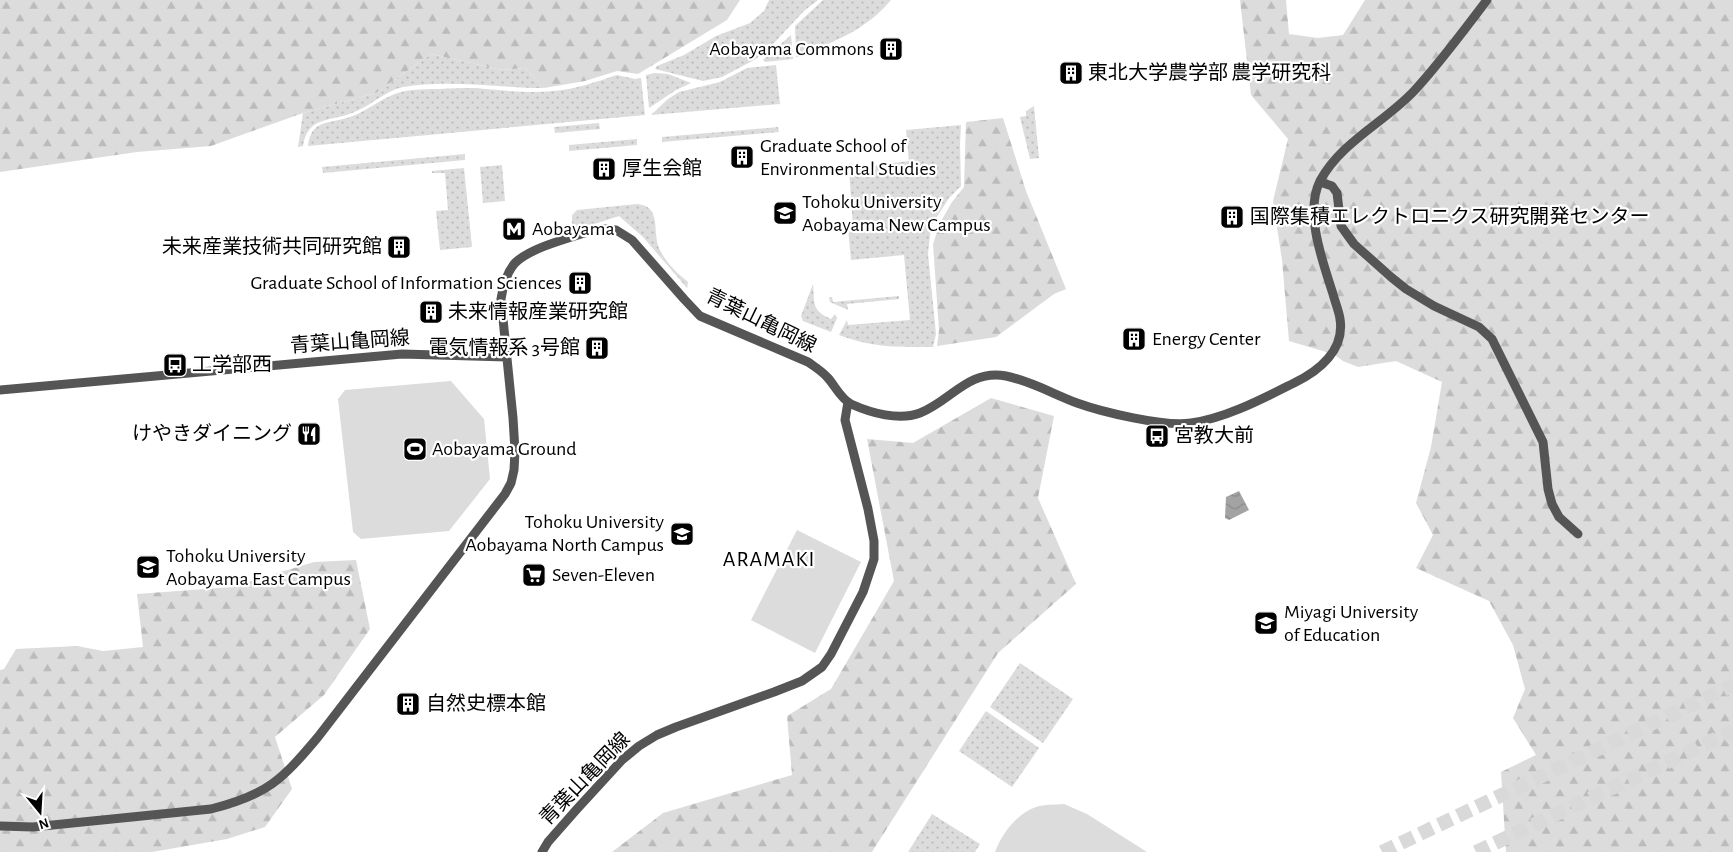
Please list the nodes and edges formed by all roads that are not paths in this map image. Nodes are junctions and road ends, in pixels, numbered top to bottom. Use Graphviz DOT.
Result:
graph roads {
  1 [pos="1487,0"];
  2 [pos="1320,182"];
  3 [pos="507,357"];
  4 [pos="0,390"];
  5 [pos="848,402"];
  6 [pos="1578,534"];
  7 [pos="0,826"];
  8 [pos="542,852"];
  1 -- 2 [label="street"];
  2 -- 5 [label="street"];
  2 -- 6 [label="street"];
  3 -- 4 [label="street, 青葉山亀岡線"];
  3 -- 5 [label="street, 青葉山亀岡線"];
  3 -- 7 [label="street"];
  5 -- 8 [label="street, 青葉山亀岡線"];
}
